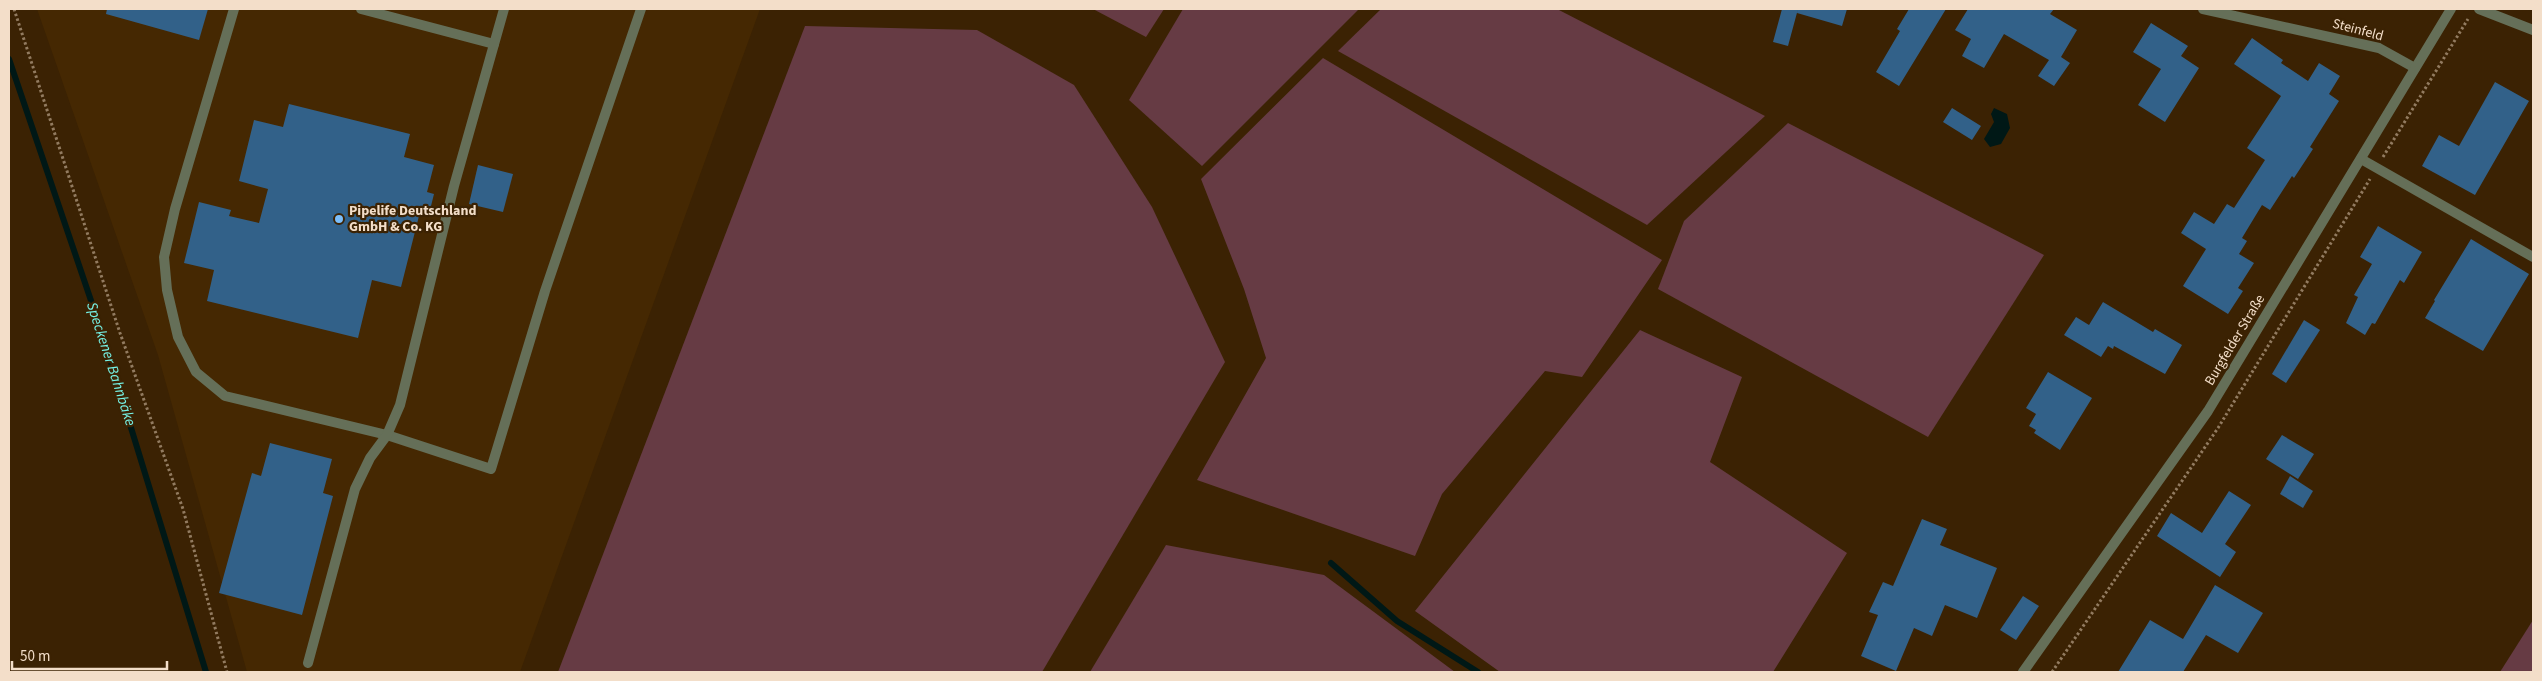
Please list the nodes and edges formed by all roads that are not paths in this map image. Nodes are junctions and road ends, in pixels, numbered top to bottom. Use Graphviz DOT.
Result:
graph roads {
  1 [pos="234,9"];
  2 [pos="362,9"];
  3 [pos="504,9"];
  4 [pos="641,9"];
  5 [pos="2203,9"];
  6 [pos="2451,9"];
  7 [pos="2479,9"];
  8 [pos="2533,30"];
  9 [pos="494,44"];
  10 [pos="2415,68"];
  11 [pos="2361,159"];
  12 [pos="2533,257"];
  13 [pos="387,435"];
  14 [pos="308,663"];
  15 [pos="2023,672"];
  1 -- 13 [label="street"];
  2 -- 9 [label="street"];
  3 -- 9 [label="street"];
  4 -- 13 [label="street"];
  5 -- 10 [label="street, Steinfeld"];
  6 -- 10 [label="street, Burgfelder Straße"];
  7 -- 8 [label="street"];
  9 -- 13 [label="street"];
  10 -- 11 [label="street, Burgfelder Straße"];
  11 -- 12 [label="street"];
  11 -- 15 [label="street, Burgfelder Straße"];
  13 -- 14 [label="street"];
}
